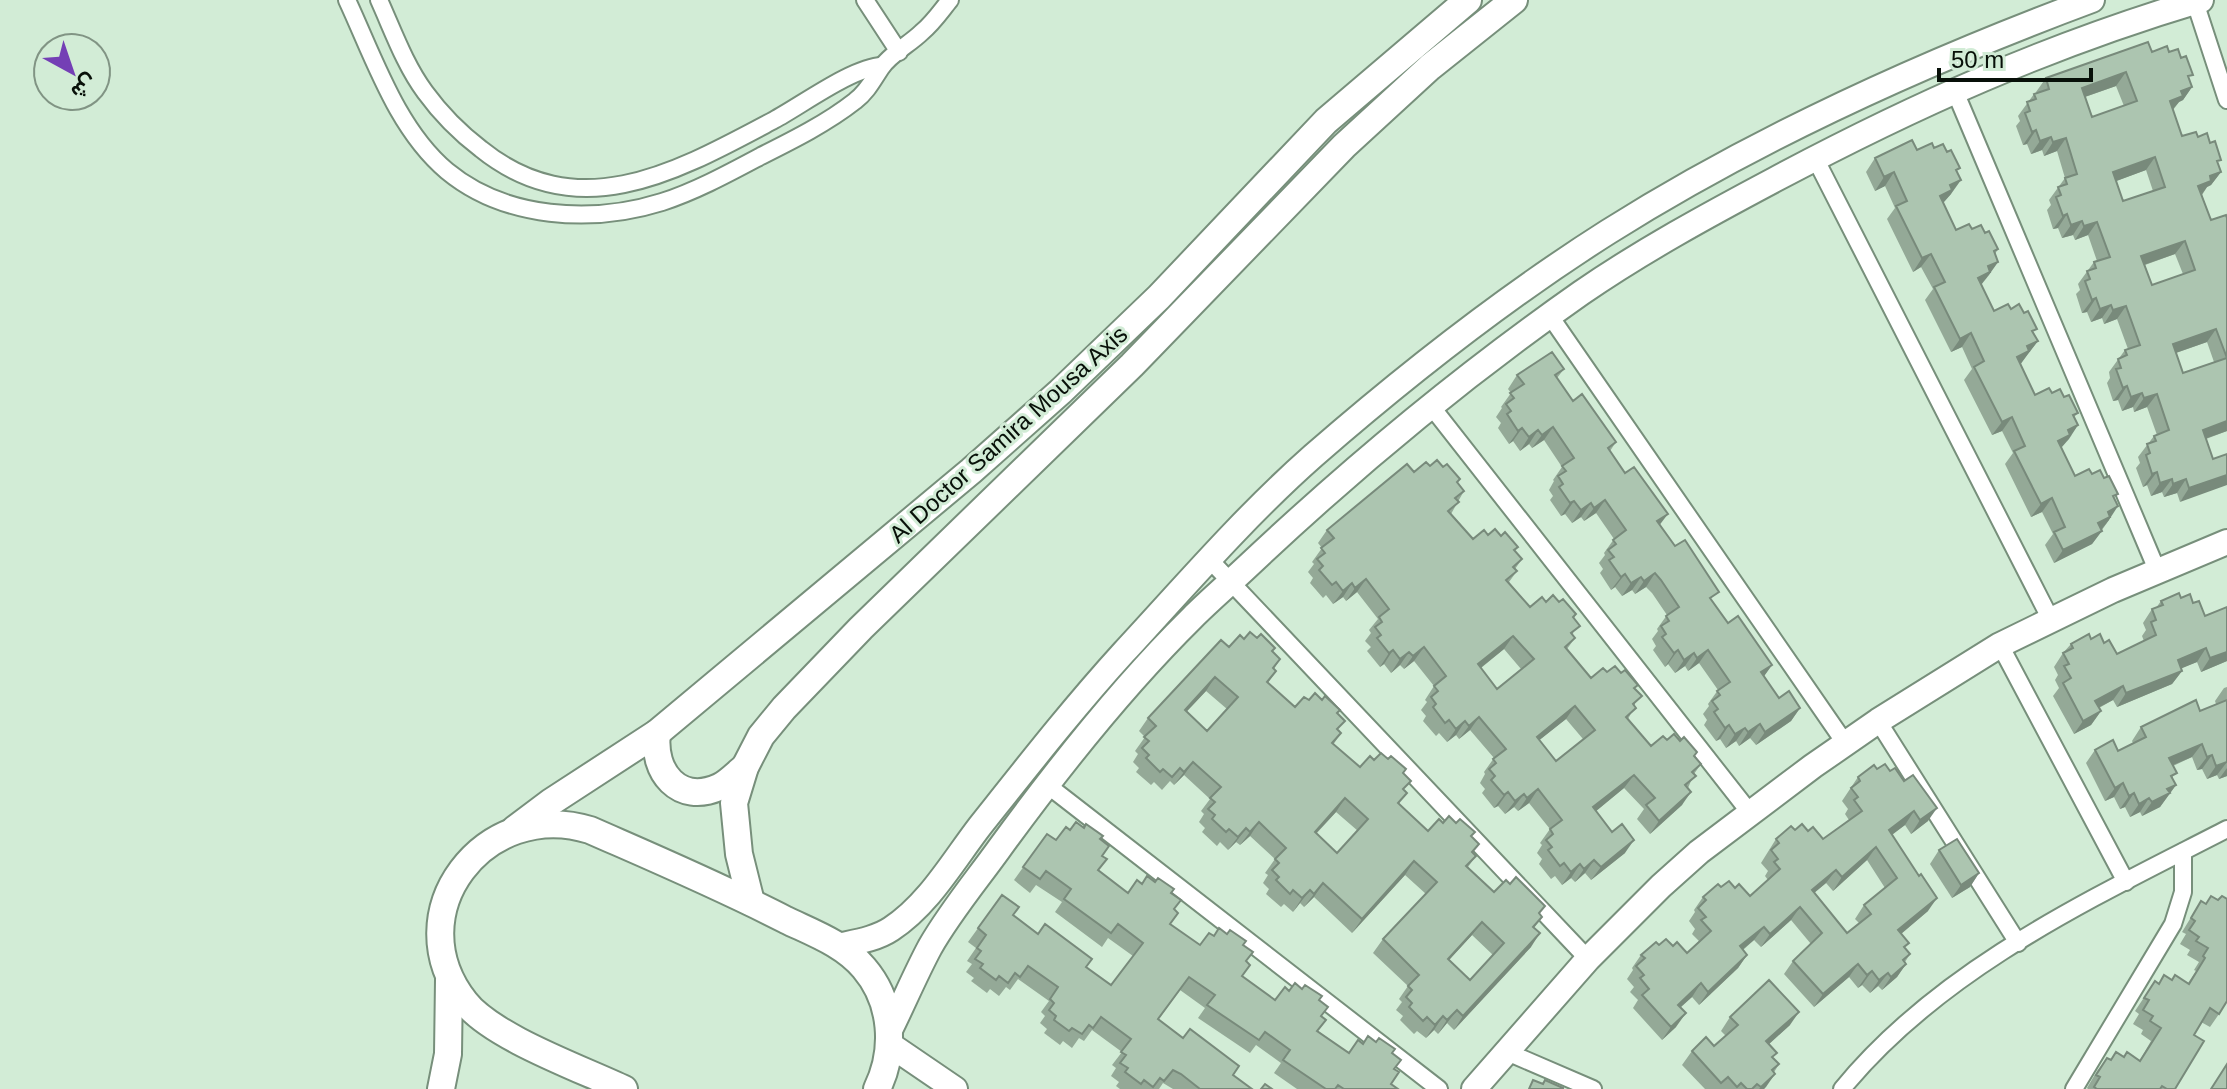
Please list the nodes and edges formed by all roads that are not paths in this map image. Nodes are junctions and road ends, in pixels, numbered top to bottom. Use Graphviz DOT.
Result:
graph roads {
  1 [pos="347,0"];
  2 [pos="379,0"];
  3 [pos="865,0"];
  4 [pos="950,0"];
  5 [pos="1468,0"];
  6 [pos="1514,0"];
  7 [pos="2092,0"];
  8 [pos="2198,1"];
  9 [pos="899,52"];
  10 [pos="882,66"];
  11 [pos="1954,89"];
  12 [pos="2227,100"];
  13 [pos="742,136"];
  14 [pos="1815,158"];
  15 [pos="755,159"];
  16 [pos="1658,202"];
  17 [pos="1676,233"];
  18 [pos="1550,316"];
  19 [pos="1431,406"];
  20 [pos="2227,542"];
  21 [pos="1209,559"];
  22 [pos="2157,570"];
  23 [pos="1231,582"];
  24 [pos="2051,620"];
  25 [pos="2000,645"];
  26 [pos="1878,721"];
  27 [pos="657,733"];
  28 [pos="1845,743"];
  29 [pos="745,767"];
  30 [pos="1046,784"];
  31 [pos="1751,814"];
  32 [pos="515,829"];
  33 [pos="2227,829"];
  34 [pos="2183,852"];
  35 [pos="2126,882"];
  36 [pos="751,902"];
  37 [pos="2018,943"];
  38 [pos="838,946"];
  39 [pos="1588,959"];
  40 [pos="449,976"];
  41 [pos="889,1038"];
  42 [pos="1507,1052"];
  43 [pos="441,1089"];
  44 [pos="624,1089"];
  45 [pos="877,1089"];
  46 [pos="955,1089"];
  47 [pos="1439,1089"];
  48 [pos="1474,1089"];
  49 [pos="1593,1089"];
  50 [pos="1842,1089"];
  51 [pos="2074,1089"];
  1 -- 15 [label="street"];
  2 -- 13 [label="street"];
  3 -- 9 [label="street"];
  4 -- 9 [label="street"];
  5 -- 27 [label="main road, Al Doctor Samira Mousa Axis"];
  6 -- 29 [label="main road, Al Doctor Samira Mousa Axis"];
  7 -- 16 [label="street"];
  8 -- 11 [label="street"];
  8 -- 12 [label="street"];
  9 -- 10 [label="street"];
  10 -- 13 [label="street"];
  10 -- 15 [label="street"];
  11 -- 14 [label="street"];
  11 -- 22 [label="street"];
  13 -- 15 [label="street"];
  14 -- 17 [label="street"];
  14 -- 24 [label="street"];
  16 -- 17 [label="street"];
  16 -- 21 [label="street"];
  17 -- 18 [label="street"];
  18 -- 19 [label="street"];
  18 -- 28 [label="street"];
  19 -- 23 [label="street"];
  19 -- 31 [label="street"];
  20 -- 22 [label="street"];
  21 -- 23 [label="street"];
  21 -- 38 [label="street"];
  22 -- 24 [label="street"];
  23 -- 30 [label="street"];
  23 -- 39 [label="street"];
  24 -- 25 [label="street"];
  25 -- 26 [label="street"];
  25 -- 35 [label="street"];
  26 -- 28 [label="street"];
  26 -- 37 [label="street"];
  27 -- 29 [label="main road"];
  27 -- 32 [label="main road, Al Doctor Samira Mousa Axis"];
  28 -- 31 [label="street"];
  29 -- 36 [label="main road, Al Doctor Samira Mousa Axis"];
  30 -- 41 [label="street"];
  30 -- 47 [label="street"];
  31 -- 39 [label="street"];
  32 -- 36 [label="main road"];
  32 -- 40 [label="main road, Al Doctor Samira Mousa Axis"];
  33 -- 34 [label="street"];
  34 -- 35 [label="street"];
  34 -- 51 [label="street"];
  35 -- 37 [label="street"];
  36 -- 38 [label="main road"];
  37 -- 50 [label="street"];
  38 -- 41 [label="main road"];
  39 -- 42 [label="street"];
  40 -- 43 [label="main road"];
  40 -- 44 [label="main road"];
  41 -- 45 [label="main road"];
  41 -- 46 [label="street"];
  42 -- 48 [label="street"];
  42 -- 49 [label="street"];
}
